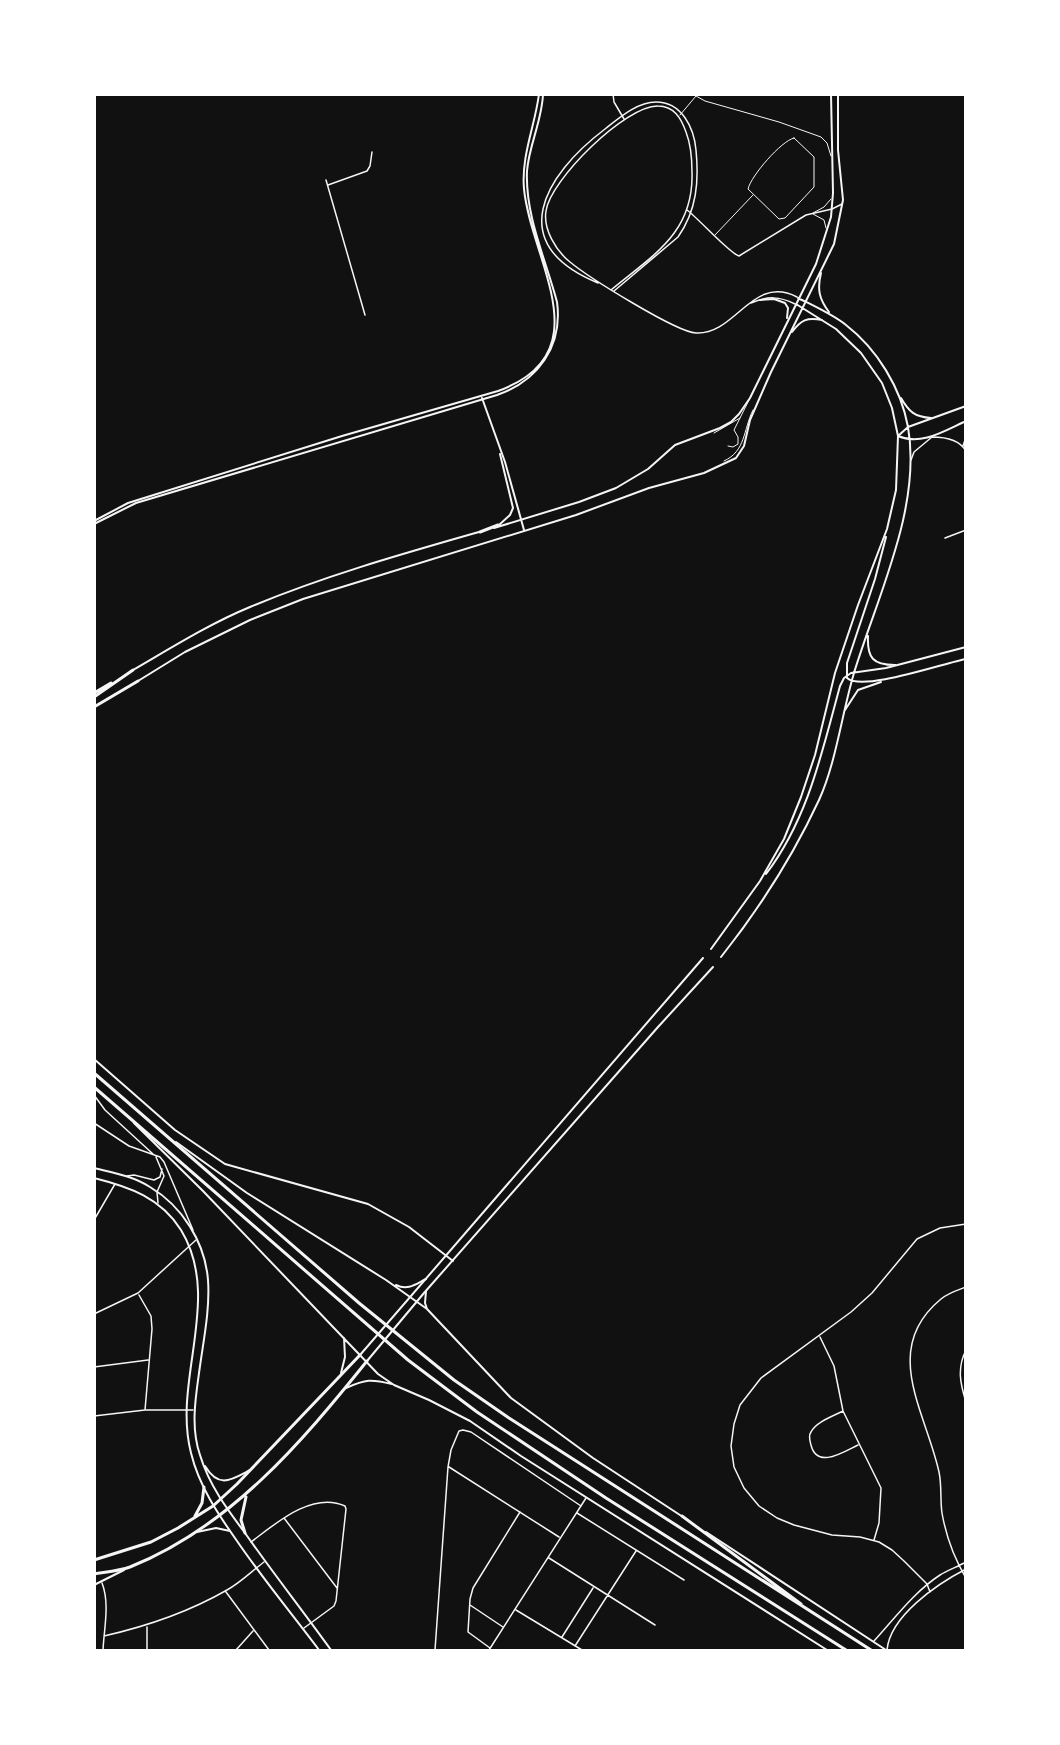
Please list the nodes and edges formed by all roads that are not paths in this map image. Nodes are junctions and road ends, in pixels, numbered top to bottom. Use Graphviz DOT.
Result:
graph roads {
  1 [pos="541,94"];
  2 [pos="613,94"];
  3 [pos="831,94"];
  4 [pos="838,94"];
  5 [pos="682,112"];
  6 [pos="622,116"];
  7 [pos="679,116"];
  8 [pos="624,120"];
  9 [pos="372,152"];
  10 [pos="832,159"];
  11 [pos="326,180"];
  12 [pos="327,186"];
  13 [pos="753,195"];
  14 [pos="833,196"];
  15 [pos="843,203"];
  16 [pos="832,209"];
  17 [pos="687,210"];
  18 [pos="691,213"];
  19 [pos="811,213"];
  20 [pos="826,231"];
  21 [pos="715,235"];
  22 [pos="822,267"];
  23 [pos="602,285"];
  24 [pos="613,290"];
  25 [pos="798,298"];
  26 [pos="760,300"];
  27 [pos="805,302"];
  28 [pos="751,304"];
  29 [pos="796,304"];
  30 [pos="802,308"];
  31 [pos="365,315"];
  32 [pos="830,315"];
  33 [pos="826,321"];
  34 [pos="786,323"];
  35 [pos="787,339"];
  36 [pos="898,394"];
  37 [pos="482,397"];
  38 [pos="750,399"];
  39 [pos="758,402"];
  40 [pos="966,406"];
  41 [pos="742,417"];
  42 [pos="934,418"];
  43 [pos="966,421"];
  44 [pos="908,427"];
  45 [pos="714,433"];
  46 [pos="898,436"];
  47 [pos="932,436"];
  48 [pos="966,437"];
  49 [pos="909,441"];
  50 [pos="728,446"];
  51 [pos="963,447"];
  52 [pos="966,452"];
  53 [pos="501,454"];
  54 [pos="724,461"];
  55 [pos="909,465"];
  56 [pos="521,520"];
  57 [pos="94,522"];
  58 [pos="498,525"];
  59 [pos="887,529"];
  60 [pos="966,530"];
  61 [pos="480,532"];
  62 [pos="525,532"];
  63 [pos="945,538"];
  64 [pos="868,631"];
  65 [pos="966,647"];
  66 [pos="966,659"];
  67 [pos="901,665"];
  68 [pos="133,670"];
  69 [pos="855,672"];
  70 [pos="846,676"];
  71 [pos="896,677"];
  72 [pos="138,681"];
  73 [pos="852,682"];
  74 [pos="94,695"];
  75 [pos="94,708"];
  76 [pos="843,715"];
  77 [pos="760,880"];
  78 [pos="711,949"];
  79 [pos="721,957"];
  80 [pos="703,958"];
  81 [pos="713,967"];
  82 [pos="94,1059"];
  83 [pos="94,1073"];
  84 [pos="94,1087"];
  85 [pos="94,1095"];
  86 [pos="108,1098"];
  87 [pos="94,1123"];
  88 [pos="168,1136"];
  89 [pos="155,1156"];
  90 [pos="94,1168"];
  91 [pos="162,1168"];
  92 [pos="127,1176"];
  93 [pos="94,1178"];
  94 [pos="115,1183"];
  95 [pos="157,1191"];
  96 [pos="158,1203"];
  97 [pos="94,1220"];
  98 [pos="966,1224"];
  99 [pos="195,1234"];
  100 [pos="197,1240"];
  101 [pos="190,1245"];
  102 [pos="446,1255"];
  103 [pos="453,1261"];
  104 [pos="426,1279"];
  105 [pos="386,1280"];
  106 [pos="966,1287"];
  107 [pos="426,1291"];
  108 [pos="138,1293"];
  109 [pos="410,1296"];
  110 [pos="417,1302"];
  111 [pos="428,1309"];
  112 [pos="94,1314"];
  113 [pos="819,1336"];
  114 [pos="344,1338"];
  115 [pos="966,1350"];
  116 [pos="360,1355"];
  117 [pos="149,1360"];
  118 [pos="367,1361"];
  119 [pos="94,1367"];
  120 [pos="341,1375"];
  121 [pos="394,1385"];
  122 [pos="344,1390"];
  123 [pos="966,1402"];
  124 [pos="186,1409"];
  125 [pos="145,1410"];
  126 [pos="194,1410"];
  127 [pos="843,1411"];
  128 [pos="94,1416"];
  129 [pos="859,1444"];
  130 [pos="201,1459"];
  131 [pos="448,1467"];
  132 [pos="250,1470"];
  133 [pos="204,1487"];
  134 [pos="247,1494"];
  135 [pos="586,1497"];
  136 [pos="221,1500"];
  137 [pos="213,1506"];
  138 [pos="581,1506"];
  139 [pos="229,1510"];
  140 [pos="520,1512"];
  141 [pos="577,1513"];
  142 [pos="220,1516"];
  143 [pos="682,1516"];
  144 [pos="284,1517"];
  145 [pos="193,1519"];
  146 [pos="197,1532"];
  147 [pos="230,1532"];
  148 [pos="245,1533"];
  149 [pos="561,1538"];
  150 [pos="873,1541"];
  151 [pos="251,1542"];
  152 [pos="636,1550"];
  153 [pos="548,1558"];
  154 [pos="94,1560"];
  155 [pos="265,1562"];
  156 [pos="966,1562"];
  157 [pos="959,1566"];
  158 [pos="128,1568"];
  159 [pos="256,1568"];
  160 [pos="966,1569"];
  161 [pos="962,1571"];
  162 [pos="94,1574"];
  163 [pos="966,1578"];
  164 [pos="684,1580"];
  165 [pos="102,1583"];
  166 [pos="927,1584"];
  167 [pos="94,1585"];
  168 [pos="338,1588"];
  169 [pos="594,1588"];
  170 [pos="226,1591"];
  171 [pos="930,1592"];
  172 [pos="607,1596"];
  173 [pos="470,1605"];
  174 [pos="515,1609"];
  175 [pos="826,1622"];
  176 [pos="311,1623"];
  177 [pos="655,1625"];
  178 [pos="147,1626"];
  179 [pos="504,1628"];
  180 [pos="303,1629"];
  181 [pos="254,1630"];
  182 [pos="104,1635"];
  183 [pos="561,1638"];
  184 [pos="873,1642"];
  185 [pos="575,1646"];
  186 [pos="490,1649"];
  187 [pos="103,1650"];
  188 [pos="147,1650"];
  189 [pos="236,1650"];
  190 [pos="269,1650"];
  191 [pos="319,1650"];
  192 [pos="331,1650"];
  193 [pos="435,1650"];
  194 [pos="582,1650"];
  195 [pos="827,1650"];
  196 [pos="846,1650"];
  197 [pos="871,1650"];
  198 [pos="887,1650"];
  1 -- 37 [label="main road"];
  2 -- 6 [label="street"];
  3 -- 10 [label="main road"];
  4 -- 15 [label="main road"];
  5 -- 6 [label="street"];
  5 -- 7 [label="lane"];
  5 -- 10 [label="lane"];
  5 -- 18 [label="street"];
  6 -- 8 [label="street"];
  6 -- 23 [label="street"];
  7 -- 8 [label="street"];
  7 -- 17 [label="street"];
  8 -- 23 [label="street"];
  9 -- 12 [label="street"];
  10 -- 14 [label="main road"];
  11 -- 12 [label="street"];
  12 -- 31 [label="street"];
  13 -- 13 [label="lane"];
  13 -- 21 [label="lane"];
  14 -- 16 [label="main road"];
  14 -- 19 [label="lane"];
  15 -- 16 [label="street"];
  15 -- 22 [label="main road"];
  16 -- 19 [label="street"];
  16 -- 20 [label="main road"];
  17 -- 18 [label="street"];
  17 -- 24 [label="street"];
  18 -- 21 [label="street"];
  18 -- 24 [label="street"];
  19 -- 20 [label="lane"];
  19 -- 21 [label="street"];
  20 -- 25 [label="main road"];
  22 -- 27 [label="main road"];
  22 -- 32 [label="main road"];
  23 -- 24 [label="street"];
  24 -- 28 [label="street"];
  25 -- 27 [label="main road"];
  25 -- 28 [label="street"];
  25 -- 29 [label="main road"];
  26 -- 28 [label="street"];
  26 -- 29 [label="street"];
  26 -- 34 [label="main road"];
  27 -- 30 [label="main road"];
  27 -- 32 [label="main road"];
  29 -- 30 [label="main road"];
  29 -- 34 [label="main road"];
  30 -- 33 [label="main road"];
  30 -- 35 [label="main road"];
  32 -- 36 [label="main road"];
  33 -- 35 [label="main road"];
  33 -- 46 [label="main road"];
  34 -- 38 [label="main road"];
  35 -- 39 [label="main road"];
  36 -- 42 [label="main road"];
  36 -- 44 [label="main road"];
  37 -- 53 [label="main road"];
  37 -- 57 [label="main road"];
  38 -- 41 [label="lane"];
  38 -- 56 [label="main road"];
  39 -- 54 [label="lane"];
  39 -- 62 [label="main road"];
  40 -- 42 [label="main road"];
  41 -- 45 [label="lane"];
  41 -- 50 [label="lane"];
  42 -- 44 [label="main road"];
  43 -- 47 [label="main road"];
  44 -- 46 [label="main road"];
  44 -- 49 [label="main road"];
  46 -- 49 [label="main road"];
  46 -- 59 [label="main road"];
  47 -- 49 [label="main road"];
  47 -- 51 [label="street"];
  47 -- 55 [label="street"];
  48 -- 51 [label="street"];
  49 -- 55 [label="main road"];
  51 -- 52 [label="street"];
  53 -- 56 [label="main road"];
  53 -- 58 [label="main road"];
  55 -- 64 [label="main road"];
  56 -- 61 [label="main road"];
  56 -- 62 [label="main road"];
  58 -- 61 [label="main road"];
  59 -- 70 [label="main road"];
  59 -- 77 [label="main road"];
  60 -- 63 [label="street"];
  61 -- 68 [label="main road"];
  62 -- 72 [label="main road"];
  64 -- 67 [label="main road"];
  64 -- 69 [label="main road"];
  65 -- 67 [label="main road"];
  66 -- 71 [label="main road"];
  67 -- 69 [label="main road"];
  68 -- 74 [label="main road"];
  69 -- 70 [label="main road"];
  69 -- 73 [label="main road"];
  70 -- 73 [label="main road"];
  70 -- 77 [label="main road"];
  71 -- 73 [label="main road"];
  71 -- 76 [label="main road"];
  72 -- 75 [label="main road"];
  73 -- 76 [label="main road"];
  76 -- 79 [label="main road"];
  77 -- 78 [label="main road"];
  80 -- 102 [label="main road"];
  81 -- 103 [label="main road"];
  82 -- 102 [label="main road"];
  83 -- 88 [label="main road"];
  84 -- 86 [label="main road"];
  85 -- 89 [label="street"];
  86 -- 114 [label="main road"];
  86 -- 196 [label="main road"];
  87 -- 89 [label="street"];
  88 -- 105 [label="main road"];
  88 -- 175 [label="main road"];
  89 -- 91 [label="street"];
  89 -- 99 [label="street"];
  90 -- 92 [label="main road"];
  91 -- 92 [label="street"];
  91 -- 95 [label="street"];
  92 -- 95 [label="main road"];
  93 -- 94 [label="main road"];
  94 -- 96 [label="main road"];
  94 -- 97 [label="street"];
  95 -- 96 [label="street"];
  95 -- 99 [label="main road"];
  96 -- 101 [label="main road"];
  98 -- 113 [label="street"];
  99 -- 100 [label="main road"];
  100 -- 101 [label="street"];
  100 -- 126 [label="main road"];
  101 -- 108 [label="street"];
  101 -- 124 [label="main road"];
  102 -- 103 [label="main road"];
  102 -- 104 [label="main road"];
  103 -- 107 [label="main road"];
  104 -- 105 [label="main road"];
  104 -- 109 [label="main road"];
  105 -- 109 [label="main road"];
  106 -- 157 [label="street"];
  107 -- 110 [label="main road"];
  107 -- 111 [label="main road"];
  108 -- 112 [label="street"];
  108 -- 117 [label="street"];
  109 -- 110 [label="main road"];
  109 -- 116 [label="main road"];
  110 -- 111 [label="main road"];
  110 -- 118 [label="main road"];
  111 -- 143 [label="main road"];
  113 -- 127 [label="street"];
  113 -- 150 [label="street"];
  114 -- 116 [label="main road"];
  114 -- 120 [label="main road"];
  115 -- 123 [label="street"];
  116 -- 118 [label="main road"];
  116 -- 120 [label="main road"];
  117 -- 119 [label="street"];
  117 -- 125 [label="street"];
  118 -- 121 [label="main road"];
  118 -- 122 [label="main road"];
  120 -- 132 [label="main road"];
  121 -- 122 [label="main road"];
  121 -- 135 [label="main road"];
  122 -- 134 [label="main road"];
  124 -- 125 [label="street"];
  124 -- 126 [label="street"];
  124 -- 133 [label="main road"];
  125 -- 128 [label="street"];
  126 -- 130 [label="main road"];
  127 -- 129 [label="street"];
  127 -- 129 [label="street"];
  129 -- 150 [label="street"];
  130 -- 132 [label="main road"];
  130 -- 136 [label="main road"];
  131 -- 138 [label="street"];
  131 -- 140 [label="street"];
  131 -- 193 [label="street"];
  132 -- 136 [label="main road"];
  133 -- 137 [label="main road"];
  133 -- 145 [label="main road"];
  134 -- 139 [label="main road"];
  134 -- 148 [label="main road"];
  135 -- 138 [label="street"];
  135 -- 195 [label="main road"];
  136 -- 137 [label="main road"];
  136 -- 139 [label="main road"];
  137 -- 142 [label="main road"];
  137 -- 145 [label="main road"];
  138 -- 141 [label="street"];
  139 -- 142 [label="main road"];
  139 -- 148 [label="main road"];
  140 -- 149 [label="street"];
  140 -- 173 [label="street"];
  141 -- 149 [label="street"];
  141 -- 152 [label="street"];
  142 -- 146 [label="main road"];
  142 -- 147 [label="main road"];
  143 -- 175 [label="main road"];
  143 -- 184 [label="main road"];
  144 -- 151 [label="street"];
  144 -- 168 [label="street"];
  144 -- 168 [label="street"];
  145 -- 154 [label="main road"];
  146 -- 147 [label="main road"];
  146 -- 158 [label="main road"];
  147 -- 159 [label="main road"];
  148 -- 151 [label="main road"];
  149 -- 153 [label="street"];
  150 -- 166 [label="street"];
  151 -- 155 [label="main road"];
  152 -- 164 [label="street"];
  152 -- 172 [label="street"];
  153 -- 169 [label="street"];
  153 -- 174 [label="street"];
  155 -- 159 [label="street"];
  155 -- 176 [label="main road"];
  156 -- 157 [label="street"];
  157 -- 161 [label="street"];
  157 -- 166 [label="street"];
  158 -- 162 [label="main road"];
  158 -- 165 [label="main road"];
  159 -- 170 [label="street"];
  159 -- 180 [label="main road"];
  160 -- 161 [label="street"];
  161 -- 163 [label="street"];
  161 -- 171 [label="street"];
  165 -- 167 [label="main road"];
  165 -- 182 [label="street"];
  166 -- 171 [label="street"];
  166 -- 184 [label="street"];
  168 -- 176 [label="street"];
  169 -- 172 [label="street"];
  169 -- 183 [label="street"];
  170 -- 178 [label="street"];
  170 -- 181 [label="street"];
  171 -- 198 [label="street"];
  172 -- 177 [label="street"];
  172 -- 185 [label="street"];
  173 -- 179 [label="street"];
  173 -- 186 [label="street"];
  174 -- 179 [label="street"];
  174 -- 183 [label="street"];
  175 -- 197 [label="main road"];
  176 -- 180 [label="street"];
  176 -- 192 [label="main road"];
  178 -- 182 [label="street"];
  178 -- 188 [label="street"];
  179 -- 186 [label="street"];
  180 -- 191 [label="main road"];
  181 -- 189 [label="street"];
  181 -- 190 [label="street"];
  182 -- 187 [label="street"];
  183 -- 185 [label="street"];
  184 -- 198 [label="main road"];
  185 -- 194 [label="street"];
}
